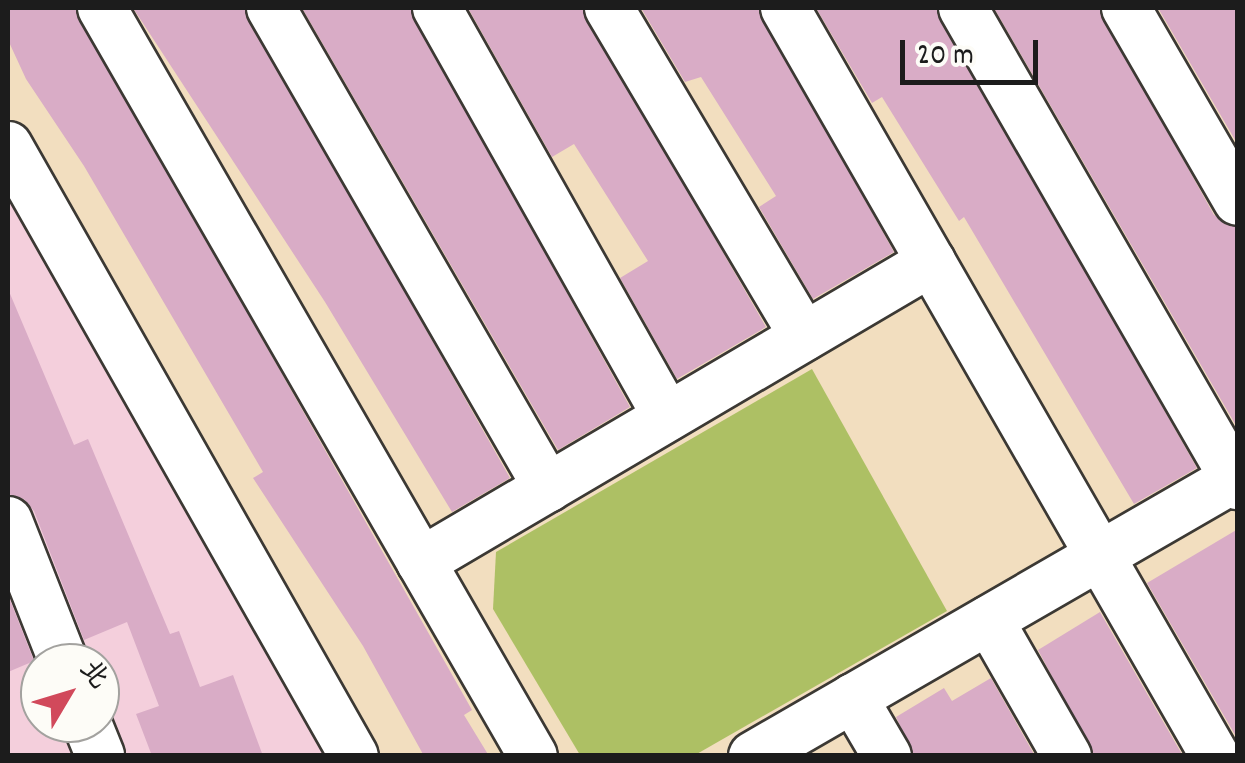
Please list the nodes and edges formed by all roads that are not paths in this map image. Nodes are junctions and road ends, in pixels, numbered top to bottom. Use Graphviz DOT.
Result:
graph roads {
  1 [pos="102,8"];
  2 [pos="271,8"];
  3 [pos="436,8"];
  4 [pos="609,8"];
  5 [pos="785,8"];
  6 [pos="963,8"];
  7 [pos="1126,8"];
  8 [pos="8,146"];
  9 [pos="1238,201"];
  10 [pos="931,262"];
  11 [pos="804,337"];
  12 [pos="668,417"];
  13 [pos="1236,480"];
  14 [pos="548,488"];
  15 [pos="8,521"];
  16 [pos="1100,556"];
  17 [pos="422,562"];
  18 [pos="989,620"];
  19 [pos="56,643"];
  20 [pos="853,698"];
  21 [pos="354,756"];
  22 [pos="533,756"];
  23 [pos="752,756"];
  24 [pos="887,756"];
  25 [pos="1067,756"];
  26 [pos="1216,756"];
  1 -- 17 [label="lane"];
  2 -- 14 [label="lane"];
  3 -- 12 [label="lane"];
  4 -- 11 [label="lane"];
  5 -- 10 [label="lane"];
  6 -- 13 [label="lane"];
  7 -- 9 [label="lane"];
  8 -- 21 [label="lane"];
  10 -- 11 [label="lane"];
  10 -- 16 [label="lane"];
  11 -- 12 [label="lane"];
  12 -- 14 [label="lane"];
  13 -- 16 [label="lane"];
  14 -- 17 [label="lane"];
  15 -- 19 [label="lane"];
  16 -- 18 [label="lane"];
  16 -- 26 [label="lane"];
  17 -- 22 [label="lane"];
  18 -- 20 [label="lane"];
  18 -- 25 [label="lane"];
  20 -- 23 [label="lane"];
  20 -- 24 [label="lane"];
}
